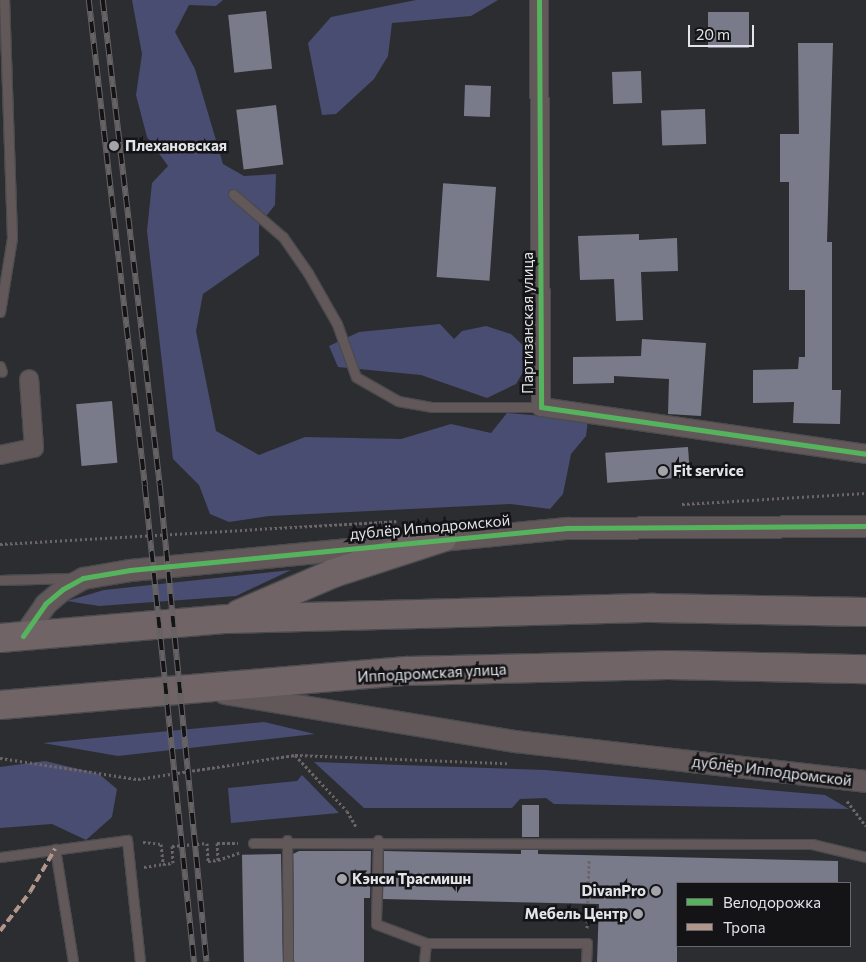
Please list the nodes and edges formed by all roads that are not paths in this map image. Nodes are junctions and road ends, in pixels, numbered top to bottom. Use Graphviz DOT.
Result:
graph roads {
  1 [pos="4,0"];
  2 [pos="539,0"];
  3 [pos="233,194"];
  4 [pos="0,312"];
  5 [pos="29,379"];
  6 [pos="541,407"];
  7 [pos="866,454"];
  8 [pos="0,455"];
  9 [pos="866,526"];
  10 [pos="442,538"];
  11 [pos="83,578"];
  12 [pos="0,580"];
  13 [pos="866,612"];
  14 [pos="227,619"];
  15 [pos="10,634"];
  16 [pos="866,669"];
  17 [pos="204,690"];
  18 [pos="0,705"];
  19 [pos="866,781"];
  20 [pos="287,840"];
  21 [pos="378,840"];
  22 [pos="253,843"];
  23 [pos="55,849"];
  24 [pos="866,857"];
  25 [pos="0,858"];
  26 [pos="426,943"];
  27 [pos="73,962"];
  28 [pos="140,962"];
  29 [pos="288,962"];
  30 [pos="424,962"];
  31 [pos="586,962"];
  1 -- 4 [label="lane"];
  2 -- 6 [label="street, Партизанская улица"];
  3 -- 6 [label="lane"];
  5 -- 8 [label="street"];
  6 -- 7 [label="street, Партизанская улица"];
  9 -- 10 [label="street, дублёр Ипподромской"];
  10 -- 11 [label="street, дублёр Ипподромской"];
  10 -- 14 [label="highway"];
  11 -- 12 [label="lane"];
  11 -- 15 [label="street, дублёр Ипподромской"];
  13 -- 14 [label="highway"];
  14 -- 15 [label="highway"];
  16 -- 17 [label="highway, Ипподромская улица"];
  17 -- 18 [label="highway, Ипподромская улица"];
  17 -- 19 [label="street, дублёр Ипподромской"];
  20 -- 21 [label="lane"];
  20 -- 22 [label="lane"];
  20 -- 29 [label="lane"];
  21 -- 24 [label="lane"];
  21 -- 26 [label="lane"];
  23 -- 25 [label="lane"];
  23 -- 27 [label="lane"];
  23 -- 28 [label="lane"];
  26 -- 30 [label="lane"];
  26 -- 31 [label="lane"];
}
